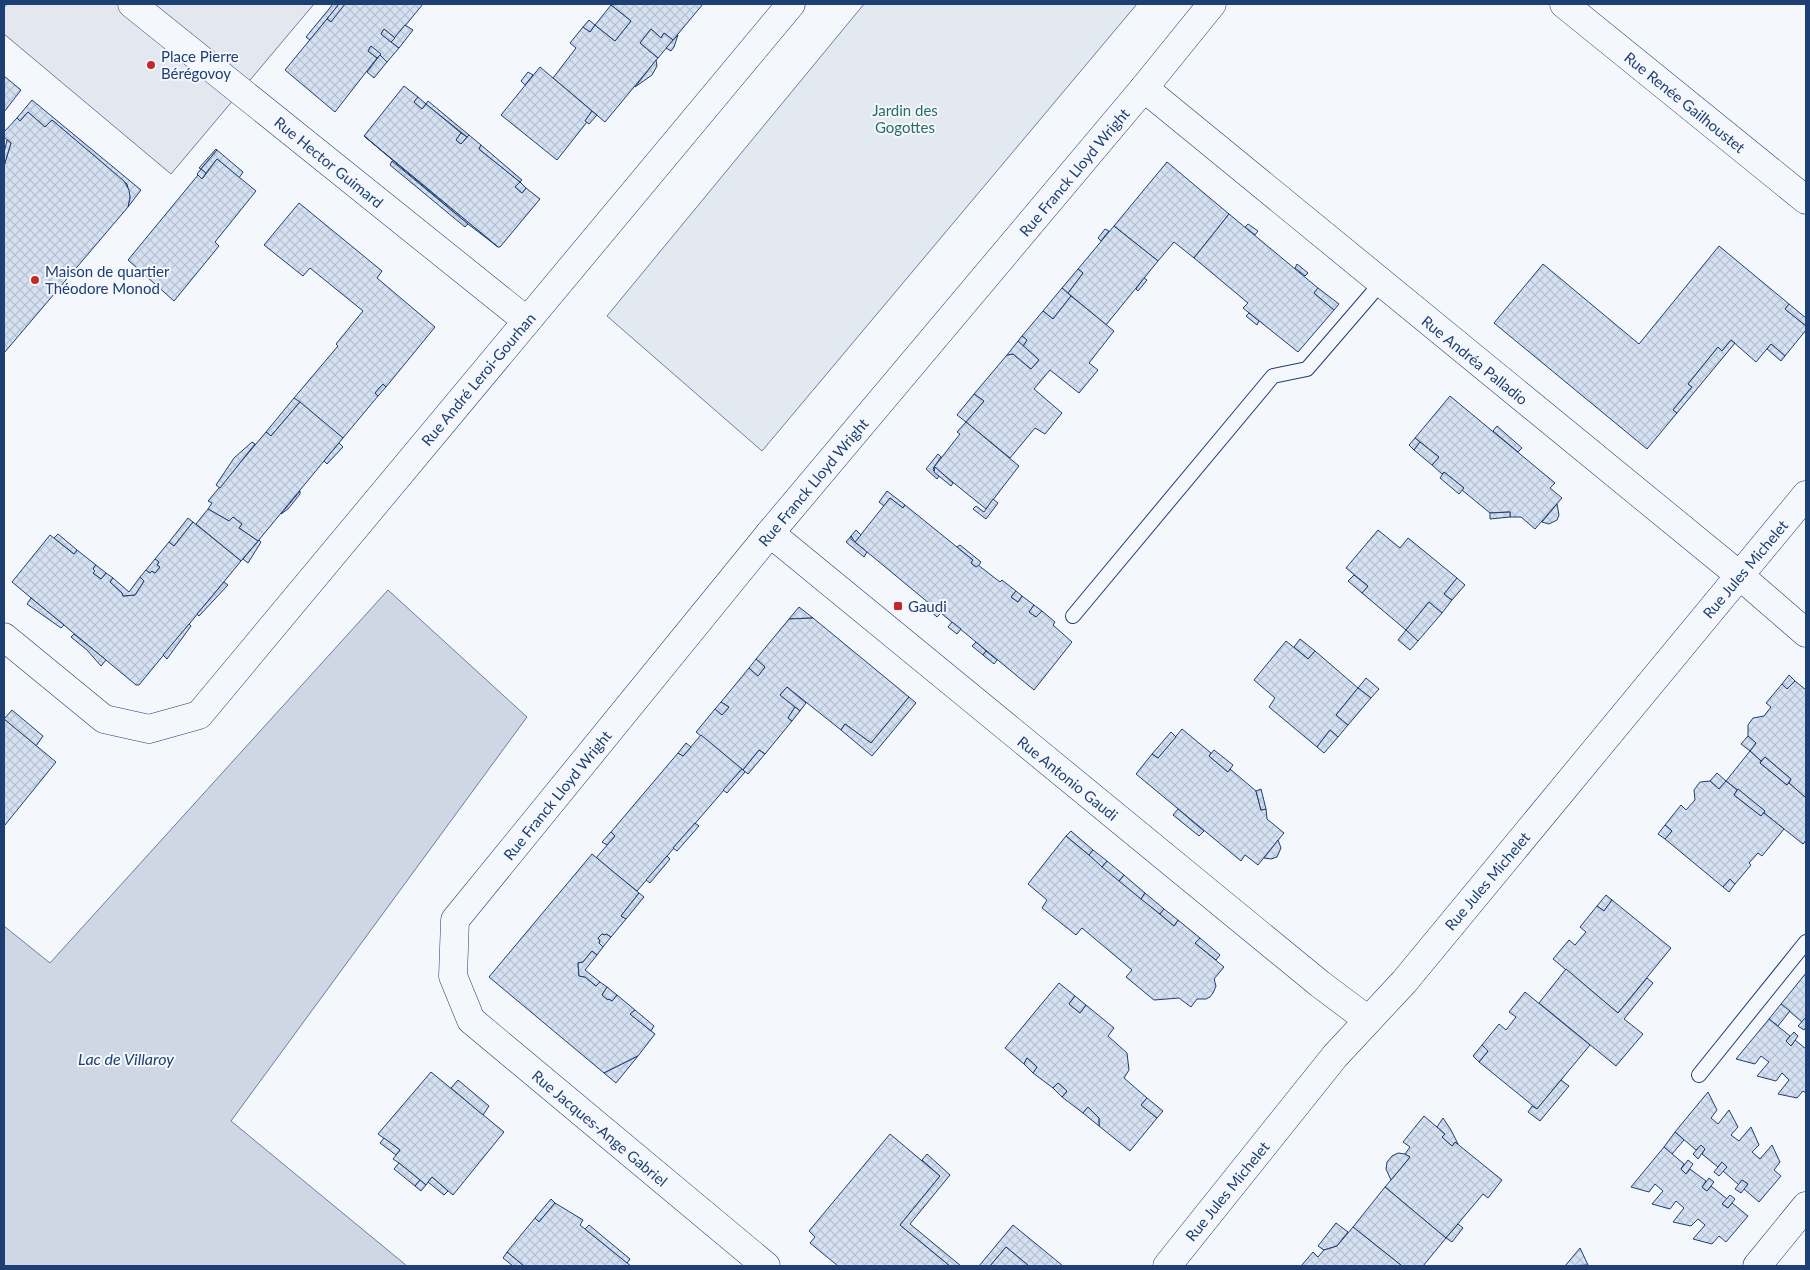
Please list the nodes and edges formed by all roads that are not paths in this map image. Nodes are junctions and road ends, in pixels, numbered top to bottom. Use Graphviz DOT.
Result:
graph roads {
  1 [pos="132,4"];
  2 [pos="791,4"];
  3 [pos="1212,4"];
  4 [pos="1564,4"];
  5 [pos="1144,88"];
  6 [pos="1806,200"];
  7 [pos="1381,283"];
  8 [pos="526,321"];
  9 [pos="1806,495"];
  10 [pos="770,533"];
  11 [pos="1739,575"];
  12 [pos="1073,616"];
  13 [pos="1806,633"];
  14 [pos="4,636"];
  15 [pos="1806,942"];
  16 [pos="453,976"];
  17 [pos="1368,1020"];
  18 [pos="1699,1075"];
  19 [pos="1806,1206"];
  20 [pos="766,1266"];
  21 [pos="1167,1266"];
  22 [pos="1757,1266"];
  1 -- 8 [label="street, Rue Hector Guimard"];
  2 -- 8 [label="street, Rue André Leroi-Gourhan"];
  3 -- 5 [label="street, Rue Franck Lloyd Wright"];
  4 -- 6 [label="street, Rue Renée Gailhoustet"];
  5 -- 7 [label="street, Rue Andréa Palladio"];
  5 -- 10 [label="street, Rue Franck Lloyd Wright"];
  7 -- 11 [label="street, Rue Andréa Palladio"];
  7 -- 12 [label="lane"];
  8 -- 14 [label="street, Rue André Leroi-Gourhan"];
  9 -- 11 [label="street, Rue Jules Michelet"];
  10 -- 16 [label="street, Rue Franck Lloyd Wright"];
  10 -- 17 [label="street, Rue Antonio Gaudi"];
  11 -- 13 [label="street, Rue Andréa Palladio"];
  11 -- 17 [label="street, Rue Jules Michelet"];
  15 -- 18 [label="lane"];
  16 -- 20 [label="street, Rue Jacques-Ange Gabriel"];
  17 -- 21 [label="street, Rue Jules Michelet"];
  19 -- 22 [label="street"];
}
